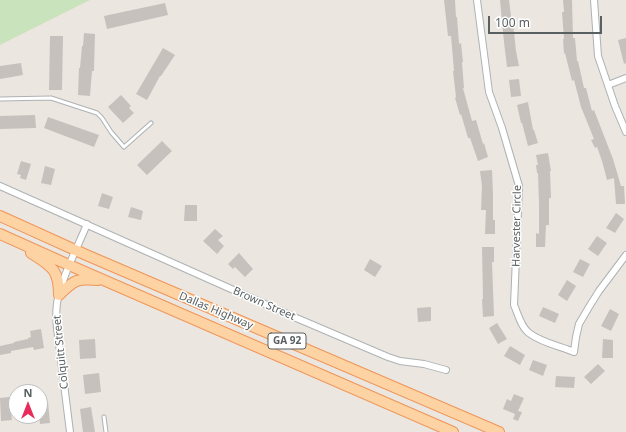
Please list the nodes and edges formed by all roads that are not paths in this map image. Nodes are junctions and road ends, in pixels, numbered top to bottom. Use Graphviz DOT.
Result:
graph roads {
  1 [pos="477,0"];
  2 [pos="594,0"];
  3 [pos="626,78"];
  4 [pos="608,85"];
  5 [pos="0,99"];
  6 [pos="151,123"];
  7 [pos="626,132"];
  8 [pos="0,186"];
  9 [pos="0,216"];
  10 [pos="87,224"];
  11 [pos="4,236"];
  12 [pos="76,251"];
  13 [pos="626,255"];
  14 [pos="69,265"];
  15 [pos="107,281"];
  16 [pos="59,295"];
  17 [pos="446,370"];
  18 [pos="104,417"];
  19 [pos="70,432"];
  20 [pos="106,432"];
  21 [pos="453,432"];
  22 [pos="499,432"];
  1 -- 13 [label="street, Harvester Circle"];
  2 -- 4 [label="street"];
  3 -- 4 [label="street"];
  4 -- 7 [label="street"];
  5 -- 6 [label="lane"];
  8 -- 10 [label="street, Brown Street"];
  9 -- 12 [label="main road, Dallas Highway / GA 92"];
  10 -- 12 [label="street"];
  10 -- 17 [label="street, Brown Street"];
  11 -- 14 [label="main road, Dallas Highway / GA 92"];
  11 -- 16 [label="main road"];
  12 -- 14 [label="street, Colquitt Street"];
  12 -- 22 [label="main road, Dallas Highway / GA 92"];
  14 -- 15 [label="main road, Dallas Highway / GA 92"];
  14 -- 16 [label="street, Colquitt Street"];
  15 -- 16 [label="main road"];
  15 -- 21 [label="main road, Dallas Highway / GA 92"];
  16 -- 19 [label="street, Colquitt Street"];
  18 -- 20 [label="lane"];
}
